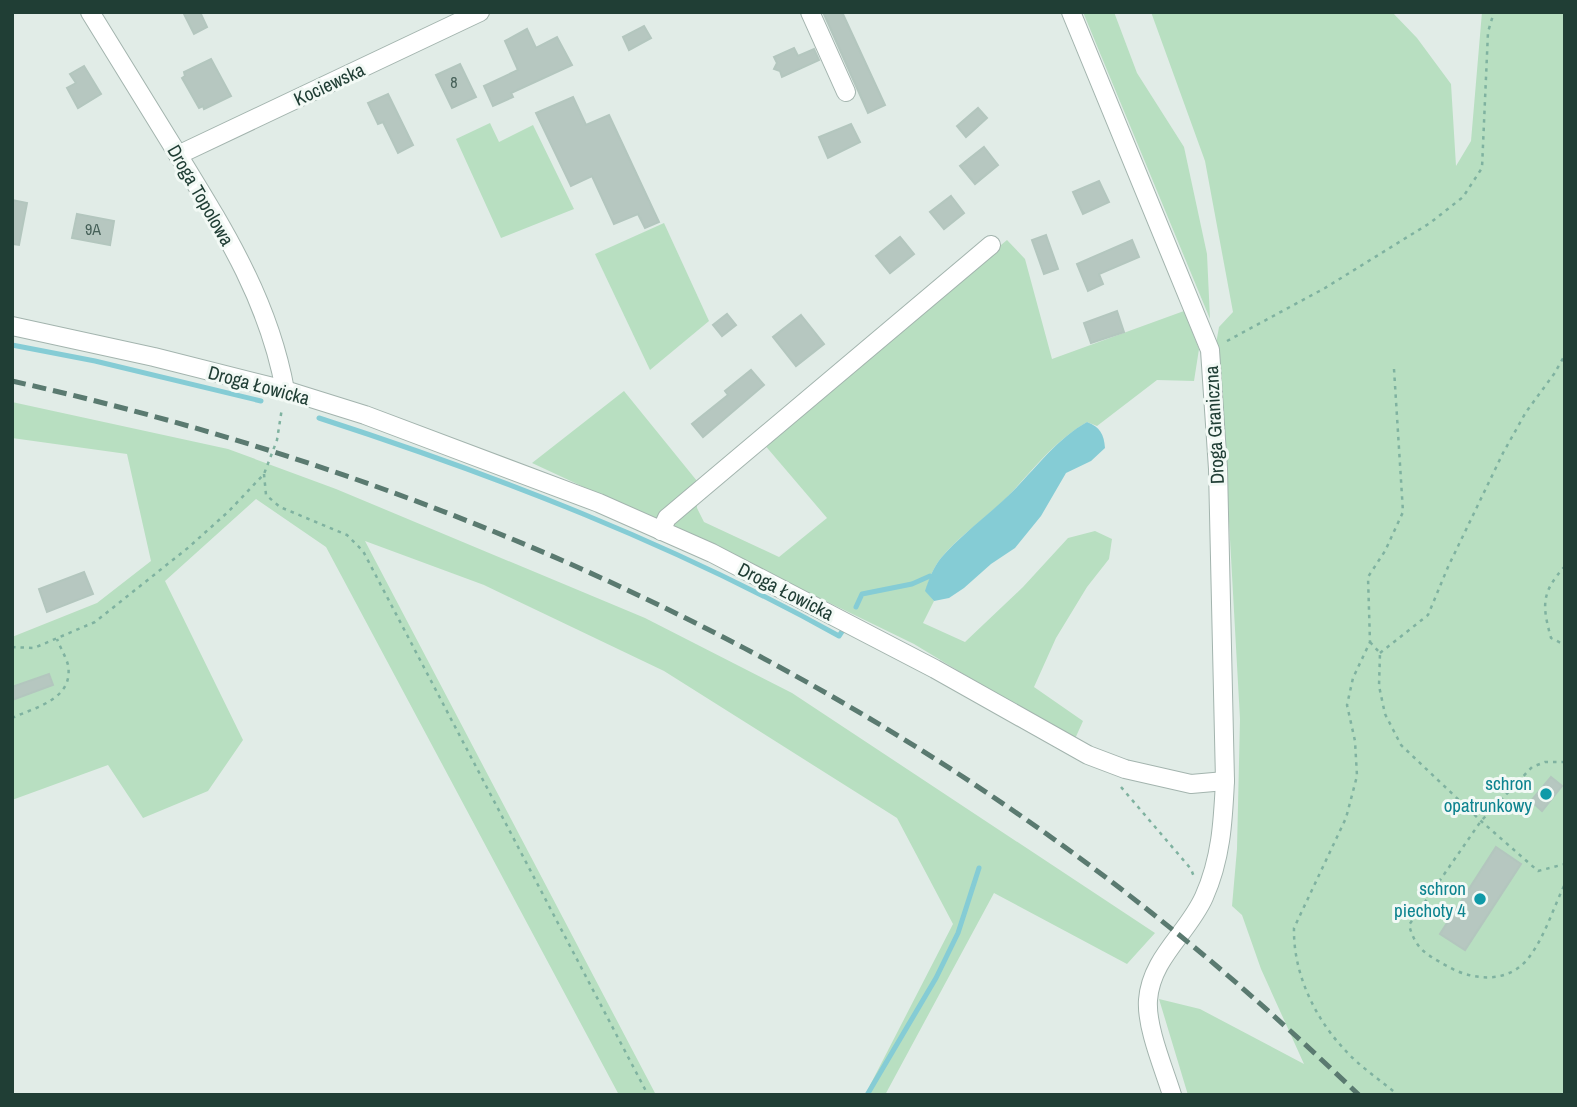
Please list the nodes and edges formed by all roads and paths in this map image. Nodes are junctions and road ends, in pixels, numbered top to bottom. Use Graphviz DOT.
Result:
graph roads {
  1 [pos="90,12"];
  2 [pos="480,12"];
  3 [pos="810,12"];
  4 [pos="1071,12"];
  5 [pos="1494,12"];
  6 [pos="846,92"];
  7 [pos="178,155"];
  8 [pos="991,245"];
  9 [pos="12,326"];
  10 [pos="1210,351"];
  11 [pos="1565,355"];
  12 [pos="1394,369"];
  13 [pos="285,390"];
  14 [pos="264,474"];
  15 [pos="661,531"];
  16 [pos="1565,566"];
  17 [pos="57,639"];
  18 [pos="1370,642"];
  19 [pos="1565,645"];
  20 [pos="12,647"];
  21 [pos="1380,653"];
  22 [pos="12,718"];
  23 [pos="1565,762"];
  24 [pos="1115,781"];
  25 [pos="1225,781"];
  26 [pos="1481,821"];
  27 [pos="1565,864"];
  28 [pos="1565,884"];
  29 [pos="1203,899"];
  30 [pos="648,1095"];
  31 [pos="1172,1095"];
  32 [pos="1398,1095"];
  1 -- 7 [label="street, Droga Topolowa"];
  2 -- 7 [label="street, Kociewska"];
  3 -- 6 [label="street"];
  4 -- 10 [label="street, Droga Graniczna"];
  5 -- 10 [label="path"];
  7 -- 13 [label="street, Droga Topolowa"];
  8 -- 15 [label="street"];
  9 -- 13 [label="street, Droga Łowicka"];
  10 -- 25 [label="street, Droga Graniczna"];
  11 -- 21 [label="path"];
  12 -- 18 [label="path"];
  13 -- 14 [label="path"];
  13 -- 15 [label="street, Droga Łowicka"];
  14 -- 17 [label="path"];
  14 -- 30 [label="path"];
  15 -- 25 [label="street, Droga Łowicka"];
  16 -- 19 [label="path"];
  17 -- 20 [label="path"];
  17 -- 22 [label="path"];
  18 -- 21 [label="path"];
  18 -- 32 [label="path"];
  21 -- 26 [label="path"];
  23 -- 26 [label="path"];
  24 -- 29 [label="path"];
  25 -- 29 [label="street"];
  26 -- 27 [label="path"];
  26 -- 28 [label="path"];
  29 -- 31 [label="street"];
}
